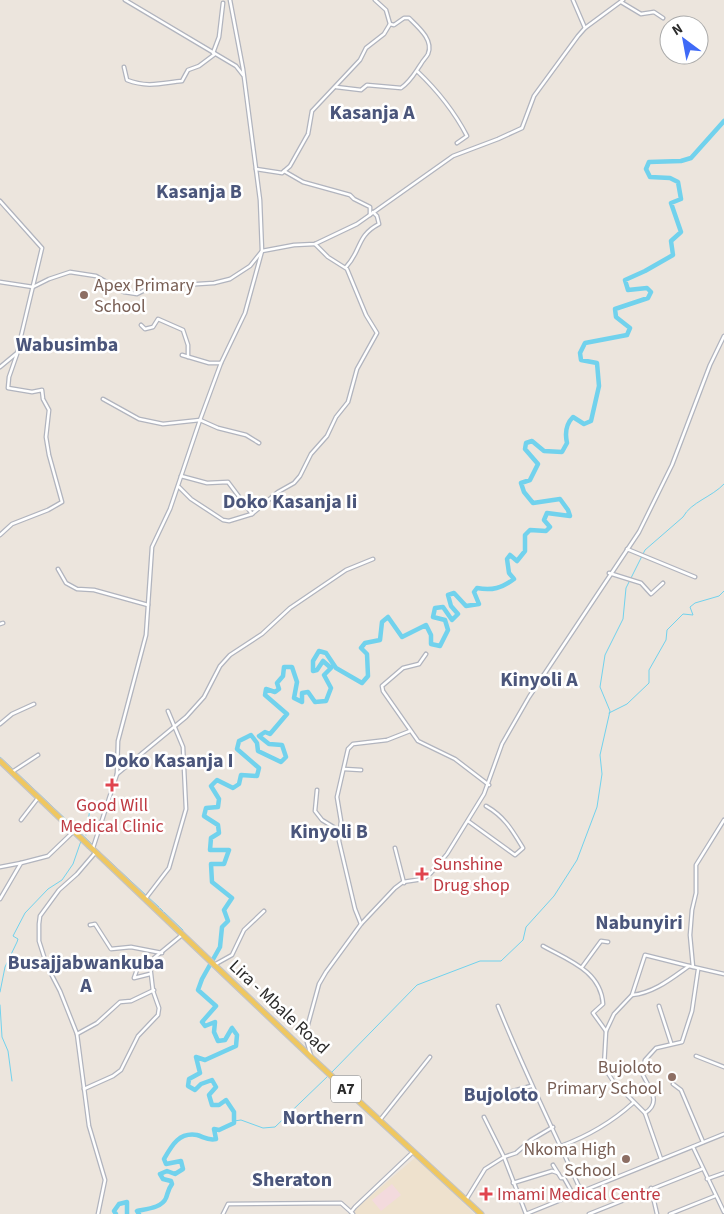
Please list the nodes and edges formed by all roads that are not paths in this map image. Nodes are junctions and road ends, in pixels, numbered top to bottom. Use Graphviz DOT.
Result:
graph roads {
  1 [pos="125,0"];
  2 [pos="230,0"];
  3 [pos="375,0"];
  4 [pos="573,0"];
  5 [pos="622,1"];
  6 [pos="223,3"];
  7 [pos="659,15"];
  8 [pos="390,24"];
  9 [pos="585,28"];
  10 [pos="214,54"];
  11 [pos="124,67"];
  12 [pos="417,71"];
  13 [pos="244,76"];
  14 [pos="335,87"];
  15 [pos="457,143"];
  16 [pos="256,168"];
  17 [pos="284,171"];
  18 [pos="0,201"];
  19 [pos="374,212"];
  20 [pos="370,215"];
  21 [pos="315,244"];
  22 [pos="262,251"];
  23 [pos="346,268"];
  24 [pos="0,282"];
  25 [pos="33,288"];
  26 [pos="141,324"];
  27 [pos="724,336"];
  28 [pos="17,354"];
  29 [pos="182,355"];
  30 [pos="188,356"];
  31 [pos="222,363"];
  32 [pos="0,367"];
  33 [pos="103,399"];
  34 [pos="200,420"];
  35 [pos="259,444"];
  36 [pos="181,476"];
  37 [pos="179,487"];
  38 [pos="252,514"];
  39 [pos="0,535"];
  40 [pos="627,549"];
  41 [pos="373,559"];
  42 [pos="58,569"];
  43 [pos="609,573"];
  44 [pos="695,577"];
  45 [pos="663,583"];
  46 [pos="148,605"];
  47 [pos="426,654"];
  48 [pos="34,704"];
  49 [pos="168,711"];
  50 [pos="0,724"];
  51 [pos="174,728"];
  52 [pos="410,731"];
  53 [pos="38,755"];
  54 [pos="0,761"];
  55 [pos="344,769"];
  56 [pos="361,770"];
  57 [pos="12,772"];
  58 [pos="117,774"];
  59 [pos="489,785"];
  60 [pos="317,790"];
  61 [pos="39,797"];
  62 [pos="486,806"];
  63 [pos="21,820"];
  64 [pos="724,820"];
  65 [pos="468,821"];
  66 [pos="74,830"];
  67 [pos="340,831"];
  68 [pos="395,848"];
  69 [pos="94,850"];
  70 [pos="21,863"];
  71 [pos="0,867"];
  72 [pos="404,883"];
  73 [pos="146,898"];
  74 [pos="0,899"];
  75 [pos="264,911"];
  76 [pos="90,924"];
  77 [pos="361,924"];
  78 [pos="183,934"];
  79 [pos="608,942"];
  80 [pos="543,946"];
  81 [pos="162,953"];
  82 [pos="151,962"];
  83 [pos="212,962"];
  84 [pos="691,966"];
  85 [pos="582,967"];
  86 [pos="698,970"];
  87 [pos="150,974"];
  88 [pos="724,974"];
  89 [pos="154,990"];
  90 [pos="632,994"];
  91 [pos="498,1006"];
  92 [pos="659,1006"];
  93 [pos="606,1032"];
  94 [pos="77,1034"];
  95 [pos="671,1043"];
  96 [pos="696,1056"];
  97 [pos="430,1057"];
  98 [pos="312,1058"];
  99 [pos="724,1067"];
  100 [pos="672,1084"];
  101 [pos="531,1086"];
  102 [pos="84,1089"];
  103 [pos="479,1098"];
  104 [pos="633,1103"];
  105 [pos="645,1114"];
  106 [pos="484,1118"];
  107 [pos="380,1120"];
  108 [pos="553,1127"];
  109 [pos="724,1134"];
  110 [pos="703,1142"];
  111 [pos="561,1146"];
  112 [pos="693,1147"];
  113 [pos="414,1152"];
  114 [pos="504,1157"];
  115 [pos="661,1159"];
  116 [pos="554,1165"];
  117 [pos="702,1170"];
  118 [pos="558,1173"];
  119 [pos="724,1173"];
  120 [pos="707,1179"];
  121 [pos="513,1183"];
  122 [pos="651,1188"];
  123 [pos="582,1191"];
  124 [pos="573,1194"];
  125 [pos="715,1196"];
  126 [pos="466,1200"];
  127 [pos="724,1212"];
  128 [pos="352,1213"];
  129 [pos="98,1214"];
  130 [pos="223,1214"];
  131 [pos="481,1214"];
  132 [pos="590,1214"];
  133 [pos="658,1214"];
  134 [pos="670,1214"];
  1 -- 10 [label="street"];
  2 -- 13 [label="street"];
  3 -- 8 [label="street"];
  4 -- 9 [label="street"];
  5 -- 7 [label="street"];
  5 -- 9 [label="street"];
  6 -- 10 [label="street"];
  8 -- 12 [label="street"];
  8 -- 14 [label="street"];
  9 -- 19 [label="street"];
  10 -- 11 [label="street"];
  10 -- 13 [label="street"];
  12 -- 14 [label="street"];
  12 -- 15 [label="street"];
  13 -- 16 [label="street"];
  14 -- 17 [label="street"];
  16 -- 17 [label="street"];
  16 -- 22 [label="street"];
  17 -- 20 [label="street"];
  18 -- 25 [label="street"];
  19 -- 20 [label="street"];
  19 -- 23 [label="street"];
  20 -- 21 [label="street"];
  21 -- 22 [label="street"];
  21 -- 23 [label="street"];
  22 -- 25 [label="street"];
  22 -- 31 [label="street"];
  23 -- 38 [label="street"];
  24 -- 25 [label="street"];
  25 -- 28 [label="street"];
  26 -- 30 [label="street"];
  27 -- 40 [label="street"];
  28 -- 32 [label="street"];
  28 -- 39 [label="street"];
  29 -- 30 [label="street"];
  30 -- 31 [label="street"];
  31 -- 34 [label="street"];
  33 -- 34 [label="street"];
  34 -- 35 [label="street"];
  34 -- 36 [label="street"];
  36 -- 37 [label="street"];
  36 -- 38 [label="street"];
  37 -- 38 [label="street"];
  37 -- 46 [label="street"];
  40 -- 43 [label="street"];
  40 -- 44 [label="street"];
  41 -- 51 [label="street"];
  42 -- 46 [label="street"];
  43 -- 45 [label="street"];
  43 -- 59 [label="street"];
  46 -- 58 [label="street"];
  47 -- 52 [label="street"];
  48 -- 50 [label="street"];
  49 -- 51 [label="street"];
  51 -- 58 [label="street"];
  51 -- 73 [label="street"];
  52 -- 55 [label="street"];
  52 -- 59 [label="street"];
  53 -- 57 [label="street"];
  54 -- 57 [label="main road, Lira - Mbale Road / A7"];
  55 -- 56 [label="street"];
  55 -- 67 [label="street"];
  57 -- 61 [label="main road, Lira - Mbale Road / A7"];
  58 -- 69 [label="street"];
  59 -- 65 [label="street"];
  60 -- 67 [label="street"];
  61 -- 63 [label="street"];
  61 -- 66 [label="main road, Lira - Mbale Road / A7"];
  62 -- 65 [label="street"];
  64 -- 84 [label="street"];
  65 -- 72 [label="street"];
  66 -- 69 [label="main road, Lira - Mbale Road / A7"];
  66 -- 70 [label="street"];
  67 -- 77 [label="street"];
  68 -- 72 [label="street"];
  69 -- 73 [label="main road, Lira - Mbale Road / A7"];
  69 -- 94 [label="street"];
  70 -- 71 [label="street"];
  70 -- 74 [label="street"];
  72 -- 77 [label="street"];
  73 -- 78 [label="main road, Lira - Mbale Road / A7"];
  75 -- 83 [label="street"];
  76 -- 81 [label="street"];
  77 -- 98 [label="street"];
  78 -- 81 [label="street"];
  78 -- 83 [label="main road, Lira - Mbale Road / A7"];
  79 -- 85 [label="street"];
  80 -- 85 [label="street"];
  81 -- 82 [label="street"];
  82 -- 87 [label="street"];
  82 -- 87 [label="street"];
  83 -- 98 [label="main road, Lira - Mbale Road / A7"];
  84 -- 86 [label="street"];
  84 -- 90 [label="street"];
  84 -- 90 [label="street"];
  85 -- 93 [label="street"];
  86 -- 88 [label="street"];
  86 -- 95 [label="street"];
  87 -- 89 [label="street"];
  89 -- 94 [label="street"];
  89 -- 102 [label="street"];
  90 -- 93 [label="street"];
  91 -- 101 [label="street"];
  92 -- 95 [label="street"];
  93 -- 104 [label="street"];
  94 -- 102 [label="street"];
  95 -- 105 [label="street"];
  96 -- 99 [label="street"];
  97 -- 107 [label="street"];
  98 -- 107 [label="main road, Lira - Mbale Road / A7"];
  100 -- 110 [label="street"];
  101 -- 103 [label="street"];
  101 -- 108 [label="street"];
  102 -- 129 [label="street"];
  104 -- 105 [label="street"];
  104 -- 111 [label="street"];
  105 -- 115 [label="street"];
  106 -- 114 [label="street"];
  107 -- 113 [label="main road, Lira - Mbale Road / A7"];
  108 -- 111 [label="street"];
  108 -- 114 [label="street"];
  109 -- 110 [label="street"];
  110 -- 112 [label="street"];
  111 -- 123 [label="street"];
  112 -- 115 [label="street"];
  112 -- 117 [label="street"];
  113 -- 126 [label="main road, Lira - Mbale Road / A7"];
  113 -- 128 [label="street"];
  114 -- 121 [label="street"];
  114 -- 126 [label="street"];
  115 -- 123 [label="street"];
  116 -- 118 [label="street"];
  117 -- 120 [label="street"];
  117 -- 122 [label="street"];
  118 -- 121 [label="street"];
  118 -- 124 [label="street"];
  119 -- 120 [label="street"];
  120 -- 125 [label="street"];
  121 -- 124 [label="street"];
  122 -- 132 [label="street"];
  122 -- 133 [label="street"];
  123 -- 124 [label="street"];
  125 -- 127 [label="street"];
  125 -- 134 [label="street"];
  126 -- 131 [label="main road, Lira - Mbale Road / A7"];
  128 -- 130 [label="street"];
}
